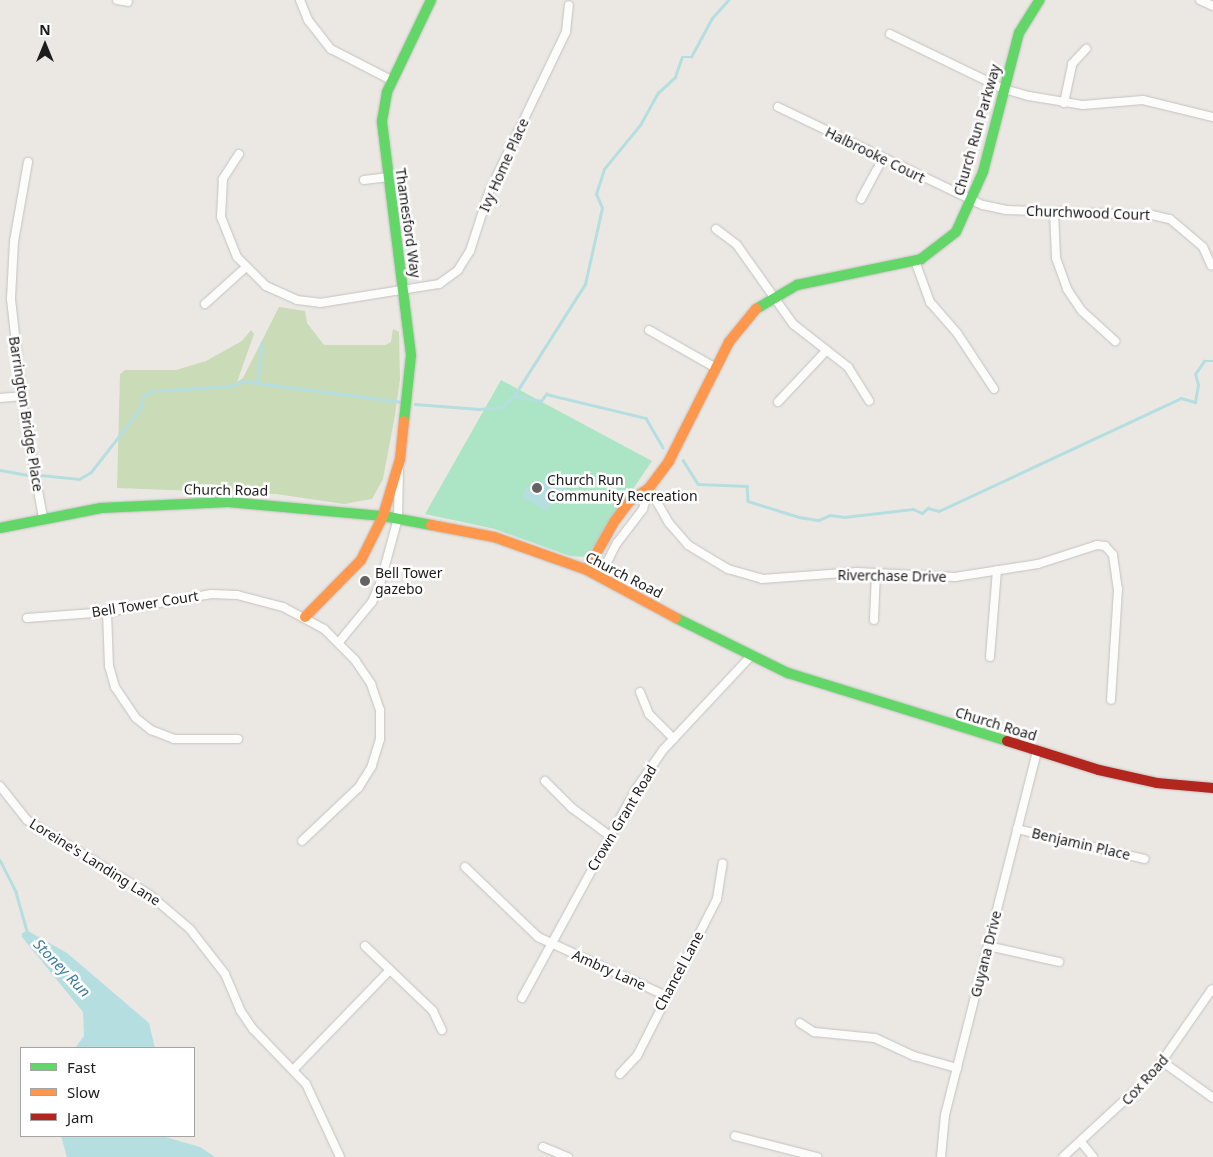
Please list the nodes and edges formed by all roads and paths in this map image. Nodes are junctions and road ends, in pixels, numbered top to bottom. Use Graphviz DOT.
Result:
graph roads {
  1 [pos="116,0"];
  2 [pos="300,0"];
  3 [pos="431,0"];
  4 [pos="1040,0"];
  5 [pos="1200,0"];
  6 [pos="128,2"];
  7 [pos="569,5"];
  8 [pos="1213,6"];
  9 [pos="890,34"];
  10 [pos="1086,49"];
  11 [pos="393,81"];
  12 [pos="1004,89"];
  13 [pos="1064,103"];
  14 [pos="778,108"];
  15 [pos="1213,117"];
  16 [pos="239,154"];
  17 [pos="883,158"];
  18 [pos="28,162"];
  19 [pos="387,176"];
  20 [pos="364,180"];
  21 [pos="861,199"];
  22 [pos="972,201"];
  23 [pos="1054,212"];
  24 [pos="716,229"];
  25 [pos="915,261"];
  26 [pos="1211,266"];
  27 [pos="245,268"];
  28 [pos="404,292"];
  29 [pos="773,297"];
  30 [pos="205,304"];
  31 [pos="649,330"];
  32 [pos="1115,341"];
  33 [pos="827,350"];
  34 [pos="716,368"];
  35 [pos="994,389"];
  36 [pos="21,396"];
  37 [pos="0,398"];
  38 [pos="869,401"];
  39 [pos="778,402"];
  40 [pos="400,459"];
  41 [pos="649,488"];
  42 [pos="383,516"];
  43 [pos="43,518"];
  44 [pos="398,518"];
  45 [pos="0,528"];
  46 [pos="587,570"];
  47 [pos="997,570"];
  48 [pos="876,573"];
  49 [pos="600,576"];
  50 [pos="107,612"];
  51 [pos="305,617"];
  52 [pos="27,618"];
  53 [pos="874,620"];
  54 [pos="339,642"];
  55 [pos="750,657"];
  56 [pos="990,657"];
  57 [pos="640,692"];
  58 [pos="1110,700"];
  59 [pos="238,739"];
  60 [pos="674,739"];
  61 [pos="1037,751"];
  62 [pos="545,781"];
  63 [pos="0,786"];
  64 [pos="1213,788"];
  65 [pos="1017,830"];
  66 [pos="610,836"];
  67 [pos="302,841"];
  68 [pos="1145,859"];
  69 [pos="723,863"];
  70 [pos="465,867"];
  71 [pos="551,944"];
  72 [pos="365,946"];
  73 [pos="988,946"];
  74 [pos="1059,962"];
  75 [pos="390,970"];
  76 [pos="1212,989"];
  77 [pos="666,996"];
  78 [pos="522,998"];
  79 [pos="800,1023"];
  80 [pos="442,1030"];
  81 [pos="1163,1062"];
  82 [pos="295,1068"];
  83 [pos="957,1068"];
  84 [pos="620,1074"];
  85 [pos="1213,1098"];
  86 [pos="735,1136"];
  87 [pos="1081,1142"];
  88 [pos="543,1147"];
  89 [pos="340,1157"];
  90 [pos="568,1157"];
  91 [pos="817,1157"];
  92 [pos="942,1157"];
  93 [pos="1063,1157"];
  94 [pos="1093,1157"];
  1 -- 6 [label="street"];
  2 -- 11 [label="street"];
  3 -- 11 [label="street, Thamesford Way"];
  4 -- 12 [label="street, Church Run Parkway"];
  5 -- 8 [label="street"];
  7 -- 28 [label="street, Ivy Home Place"];
  9 -- 12 [label="street"];
  10 -- 13 [label="street"];
  11 -- 19 [label="street, Thamesford Way"];
  12 -- 13 [label="street"];
  12 -- 22 [label="street, Church Run Parkway"];
  13 -- 15 [label="street"];
  14 -- 17 [label="street, Halbrooke Court"];
  16 -- 27 [label="street, Ivy Home Place"];
  17 -- 21 [label="street"];
  17 -- 22 [label="street, Halbrooke Court"];
  18 -- 36 [label="street, Barrington Bridge Place"];
  19 -- 20 [label="street"];
  19 -- 28 [label="street, Thamesford Way"];
  22 -- 23 [label="street, Churchwood Court"];
  22 -- 25 [label="street, Church Run Parkway"];
  23 -- 26 [label="street, Churchwood Court"];
  23 -- 32 [label="street"];
  24 -- 29 [label="street"];
  25 -- 29 [label="street, Church Run Parkway"];
  25 -- 35 [label="street"];
  27 -- 28 [label="street, Ivy Home Place"];
  27 -- 30 [label="street"];
  28 -- 40 [label="street, Thamesford Way"];
  29 -- 33 [label="street"];
  29 -- 34 [label="street, Church Run Parkway"];
  31 -- 34 [label="street"];
  33 -- 38 [label="street"];
  33 -- 39 [label="street"];
  34 -- 41 [label="street, Church Run Parkway"];
  36 -- 37 [label="street"];
  36 -- 43 [label="street, Barrington Bridge Place"];
  40 -- 42 [label="street, Thamesford Way"];
  40 -- 44 [label="street, Thamesford Way"];
  41 -- 46 [label="street, Church Run Parkway"];
  41 -- 48 [label="street, Riverchase Drive"];
  41 -- 49 [label="street, Church Run Parkway"];
  42 -- 43 [label="street, Church Road"];
  42 -- 44 [label="street, Church Road"];
  42 -- 51 [label="street, Thamesford Way"];
  43 -- 45 [label="street, Church Road"];
  44 -- 46 [label="street, Church Road"];
  44 -- 54 [label="street, Thamesford Way"];
  46 -- 49 [label="street, Church Road"];
  47 -- 48 [label="street, Riverchase Drive"];
  47 -- 56 [label="street"];
  47 -- 58 [label="street, Riverchase Drive"];
  48 -- 53 [label="street"];
  49 -- 55 [label="street, Church Road"];
  50 -- 51 [label="street, Bell Tower Court"];
  50 -- 52 [label="street, Bell Tower Court"];
  50 -- 59 [label="street"];
  51 -- 54 [label="street, Bell Tower Court"];
  54 -- 67 [label="street, Bell Tower Court"];
  55 -- 60 [label="street, Crown Grant Road"];
  55 -- 61 [label="street, Church Road"];
  57 -- 60 [label="street"];
  60 -- 66 [label="street, Crown Grant Road"];
  61 -- 64 [label="street, Church Road"];
  61 -- 65 [label="street, Guyana Drive"];
  62 -- 66 [label="street"];
  63 -- 82 [label="street, Loreine's Landing Lane"];
  65 -- 68 [label="street, Benjamin Place"];
  65 -- 73 [label="street, Guyana Drive"];
  66 -- 71 [label="street, Crown Grant Road"];
  69 -- 77 [label="street, Chancel Lane"];
  70 -- 71 [label="street, Ambry Lane"];
  71 -- 77 [label="street, Ambry Lane"];
  71 -- 78 [label="street, Crown Grant Road"];
  72 -- 75 [label="street"];
  73 -- 74 [label="street"];
  73 -- 83 [label="street, Guyana Drive"];
  75 -- 80 [label="street"];
  75 -- 82 [label="street"];
  76 -- 81 [label="street, Cox Road"];
  77 -- 84 [label="street, Chancel Lane"];
  79 -- 83 [label="street"];
  81 -- 85 [label="street"];
  81 -- 87 [label="street, Cox Road"];
  82 -- 89 [label="street, Loreine's Landing Lane"];
  83 -- 92 [label="street, Guyana Drive"];
  86 -- 91 [label="street"];
  87 -- 93 [label="street, Cox Road"];
  87 -- 94 [label="street"];
  88 -- 90 [label="street"];
}
